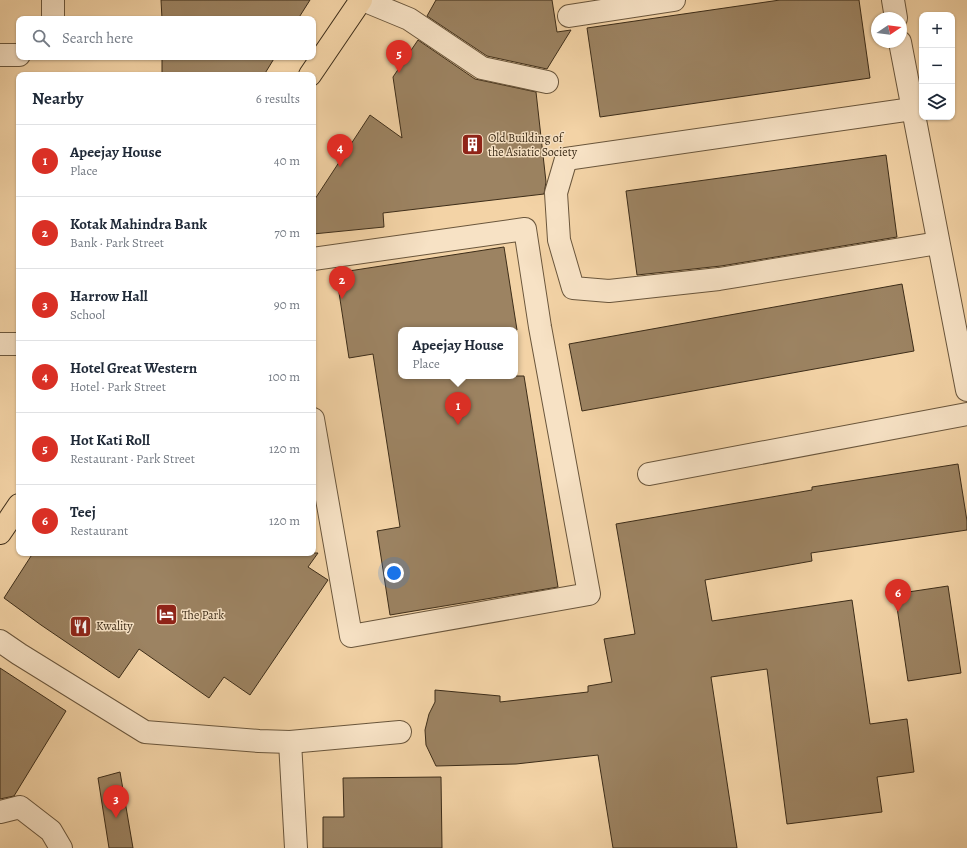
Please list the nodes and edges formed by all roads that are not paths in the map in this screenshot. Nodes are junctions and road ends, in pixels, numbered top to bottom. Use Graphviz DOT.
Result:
graph roads {
  1 [pos="53,0"];
  2 [pos="362,0"];
  3 [pos="674,0"];
  4 [pos="893,0"];
  5 [pos="895,12"];
  6 [pos="53,16"];
  7 [pos="569,16"];
  8 [pos="901,48"];
  9 [pos="0,55"];
  10 [pos="16,55"];
  11 [pos="312,72"];
  12 [pos="547,82"];
  13 [pos="912,109"];
  14 [pos="938,242"];
  15 [pos="316,259"];
  16 [pos="0,344"];
  17 [pos="16,344"];
  18 [pos="966,385"];
  19 [pos="967,414"];
  20 [pos="316,436"];
  21 [pos="649,474"];
  22 [pos="16,509"];
  23 [pos="0,533"];
  24 [pos="0,640"];
  25 [pos="400,732"];
  26 [pos="290,742"];
  27 [pos="0,812"];
  28 [pos="61,848"];
  29 [pos="296,848"];
  1 -- 6 [label="street"];
  2 -- 11 [label="main road"];
  2 -- 12 [label="street"];
  3 -- 7 [label="street"];
  4 -- 5 [label="street"];
  8 -- 13 [label="street"];
  9 -- 10 [label="street"];
  13 -- 14 [label="street"];
  13 -- 14 [label="street"];
  14 -- 18 [label="street"];
  15 -- 20 [label="street"];
  16 -- 17 [label="street"];
  19 -- 21 [label="street"];
  22 -- 23 [label="main road"];
  24 -- 26 [label="street"];
  25 -- 26 [label="street"];
  26 -- 29 [label="street"];
  27 -- 28 [label="street"];
}
